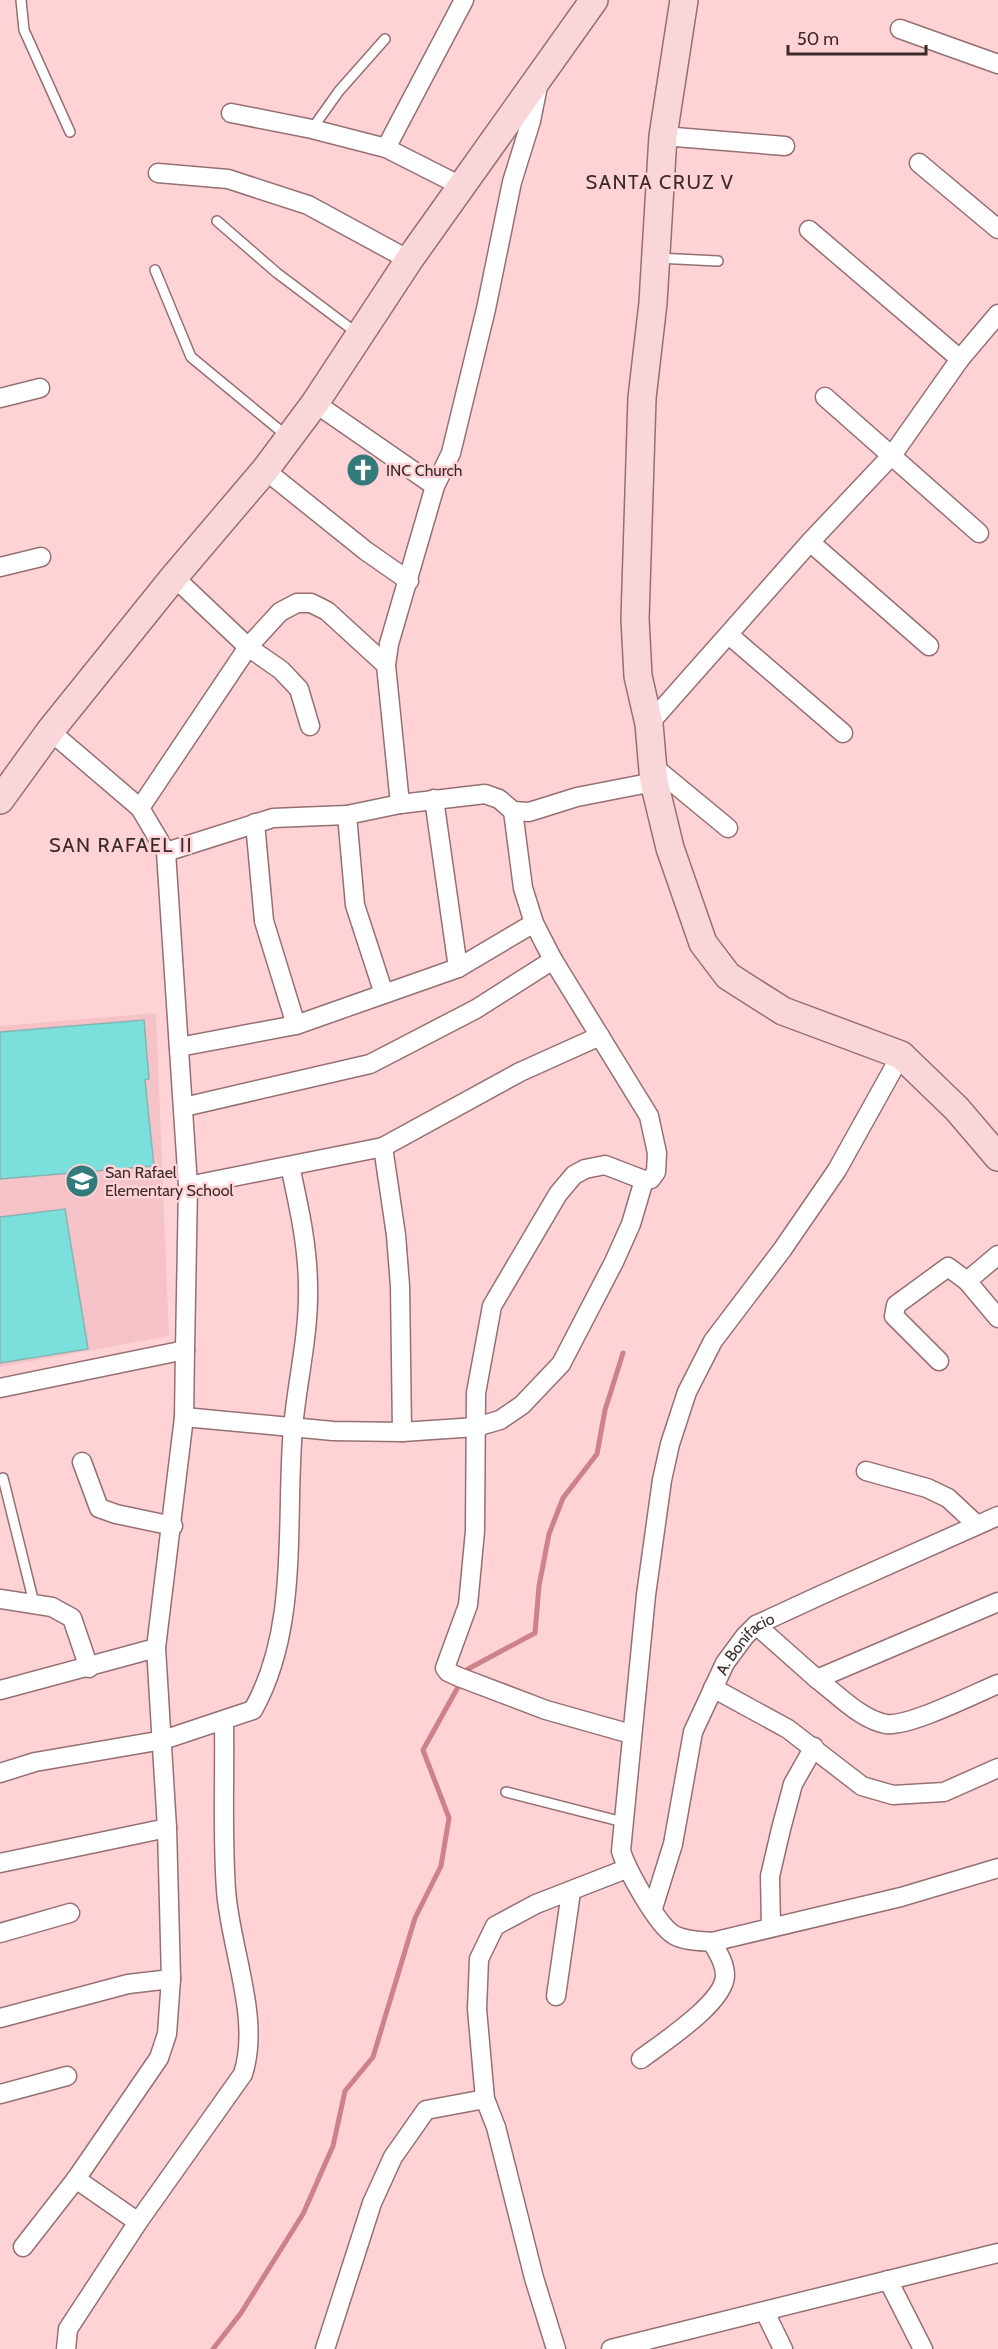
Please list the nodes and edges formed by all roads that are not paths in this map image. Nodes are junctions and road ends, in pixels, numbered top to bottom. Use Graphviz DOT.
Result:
graph roads {
  1 [pos="21,0"];
  2 [pos="464,0"];
  3 [pos="594,0"];
  4 [pos="684,0"];
  5 [pos="900,29"];
  6 [pos="385,39"];
  7 [pos="998,64"];
  8 [pos="539,79"];
  9 [pos="231,113"];
  10 [pos="312,129"];
  11 [pos="70,132"];
  12 [pos="663,136"];
  13 [pos="784,146"];
  14 [pos="386,148"];
  15 [pos="919,163"];
  16 [pos="158,173"];
  17 [pos="461,186"];
  18 [pos="217,221"];
  19 [pos="998,229"];
  20 [pos="809,230"];
  21 [pos="655,258"];
  22 [pos="409,260"];
  23 [pos="718,261"];
  24 [pos="155,270"];
  25 [pos="998,315"];
  26 [pos="360,336"];
  27 [pos="960,359"];
  28 [pos="40,388"];
  29 [pos="825,397"];
  30 [pos="0,398"];
  31 [pos="315,403"];
  32 [pos="289,438"];
  33 [pos="893,454"];
  34 [pos="265,470"];
  35 [pos="435,486"];
  36 [pos="979,533"];
  37 [pos="810,542"];
  38 [pos="41,557"];
  39 [pos="0,567"];
  40 [pos="174,577"];
  41 [pos="409,581"];
  42 [pos="729,635"];
  43 [pos="929,646"];
  44 [pos="248,647"];
  45 [pos="387,665"];
  46 [pos="649,724"];
  47 [pos="310,726"];
  48 [pos="50,731"];
  49 [pos="843,733"];
  50 [pos="654,775"];
  51 [pos="0,800"];
  52 [pos="434,800"];
  53 [pos="400,804"];
  54 [pos="140,808"];
  55 [pos="513,811"];
  56 [pos="347,815"];
  57 [pos="255,823"];
  58 [pos="728,828"];
  59 [pos="166,852"];
  60 [pos="534,923"];
  61 [pos="553,960"];
  62 [pos="458,968"];
  63 [pos="384,994"];
  64 [pos="296,1025"];
  65 [pos="600,1036"];
  66 [pos="179,1047"];
  67 [pos="901,1055"];
  68 [pos="184,1107"];
  69 [pos="383,1147"];
  70 [pos="998,1157"];
  71 [pos="290,1166"];
  72 [pos="644,1180"];
  73 [pos="188,1186"];
  74 [pos="998,1255"];
  75 [pos="967,1281"];
  76 [pos="998,1318"];
  77 [pos="185,1350"];
  78 [pos="939,1361"];
  79 [pos="0,1388"];
  80 [pos="184,1417"];
  81 [pos="476,1427"];
  82 [pos="293,1428"];
  83 [pos="402,1432"];
  84 [pos="82,1462"];
  85 [pos="866,1471"];
  86 [pos="3,1478"];
  87 [pos="998,1516"];
  88 [pos="978,1525"];
  89 [pos="173,1526"];
  90 [pos="0,1599"];
  91 [pos="998,1602"];
  92 [pos="34,1603"];
  93 [pos="756,1625"];
  94 [pos="156,1648"];
  95 [pos="89,1668"];
  96 [pos="817,1679"];
  97 [pos="998,1684"];
  98 [pos="713,1688"];
  99 [pos="0,1690"];
  100 [pos="224,1721"];
  101 [pos="631,1734"];
  102 [pos="163,1740"];
  103 [pos="814,1748"];
  104 [pos="998,1768"];
  105 [pos="0,1773"];
  106 [pos="506,1792"];
  107 [pos="623,1822"];
  108 [pos="167,1828"];
  109 [pos="0,1863"];
  110 [pos="998,1868"];
  111 [pos="626,1869"];
  112 [pos="571,1892"];
  113 [pos="653,1908"];
  114 [pos="70,1913"];
  115 [pos="771,1927"];
  116 [pos="0,1934"];
  117 [pos="712,1942"];
  118 [pos="171,1978"];
  119 [pos="556,1996"];
  120 [pos="0,2018"];
  121 [pos="641,2059"];
  122 [pos="67,2076"];
  123 [pos="0,2094"];
  124 [pos="485,2098"];
  125 [pos="76,2179"];
  126 [pos="138,2222"];
  127 [pos="23,2247"];
  128 [pos="998,2253"];
  129 [pos="888,2280"];
  130 [pos="765,2312"];
  131 [pos="66,2349"];
  132 [pos="325,2349"];
  133 [pos="556,2349"];
  134 [pos="611,2349"];
  135 [pos="783,2349"];
  136 [pos="923,2349"];
  1 -- 11 [label="lane"];
  2 -- 14 [label="street"];
  3 -- 8 [label="street"];
  4 -- 12 [label="street"];
  5 -- 7 [label="street"];
  6 -- 10 [label="lane"];
  8 -- 17 [label="street"];
  8 -- 35 [label="street"];
  9 -- 10 [label="street"];
  10 -- 14 [label="street"];
  12 -- 13 [label="street"];
  12 -- 21 [label="street"];
  14 -- 17 [label="street"];
  15 -- 19 [label="street"];
  16 -- 22 [label="street"];
  17 -- 22 [label="street"];
  18 -- 26 [label="lane"];
  20 -- 27 [label="street"];
  21 -- 23 [label="lane"];
  21 -- 46 [label="street"];
  22 -- 26 [label="street"];
  24 -- 32 [label="lane"];
  25 -- 27 [label="street"];
  26 -- 31 [label="street"];
  27 -- 33 [label="street"];
  28 -- 30 [label="street"];
  29 -- 33 [label="street"];
  31 -- 32 [label="street"];
  31 -- 35 [label="street"];
  32 -- 34 [label="street"];
  33 -- 36 [label="street"];
  33 -- 37 [label="street"];
  34 -- 40 [label="street"];
  34 -- 41 [label="street"];
  35 -- 41 [label="street"];
  37 -- 42 [label="street"];
  37 -- 43 [label="street"];
  38 -- 39 [label="street"];
  40 -- 44 [label="street"];
  40 -- 48 [label="street"];
  41 -- 45 [label="street"];
  42 -- 46 [label="street"];
  42 -- 49 [label="street"];
  44 -- 45 [label="street"];
  44 -- 47 [label="street"];
  44 -- 54 [label="street"];
  45 -- 53 [label="street"];
  46 -- 50 [label="street"];
  48 -- 51 [label="street"];
  48 -- 54 [label="street"];
  50 -- 55 [label="street"];
  50 -- 58 [label="street"];
  50 -- 67 [label="street"];
  52 -- 53 [label="street"];
  52 -- 55 [label="street"];
  52 -- 62 [label="street"];
  53 -- 56 [label="street"];
  54 -- 59 [label="street"];
  55 -- 60 [label="street"];
  56 -- 57 [label="street"];
  56 -- 63 [label="street"];
  57 -- 59 [label="street"];
  57 -- 64 [label="street"];
  59 -- 66 [label="street"];
  60 -- 61 [label="street"];
  60 -- 62 [label="street"];
  61 -- 65 [label="street"];
  61 -- 68 [label="street"];
  62 -- 63 [label="street"];
  63 -- 64 [label="street"];
  64 -- 66 [label="street"];
  65 -- 69 [label="street"];
  65 -- 72 [label="street"];
  66 -- 68 [label="street"];
  67 -- 70 [label="street"];
  67 -- 101 [label="street"];
  68 -- 73 [label="street"];
  69 -- 71 [label="street"];
  69 -- 83 [label="street"];
  71 -- 73 [label="street"];
  71 -- 82 [label="street"];
  72 -- 81 [label="street"];
  72 -- 81 [label="street"];
  73 -- 77 [label="street"];
  74 -- 75 [label="street"];
  75 -- 76 [label="street"];
  75 -- 78 [label="street"];
  77 -- 79 [label="street"];
  77 -- 80 [label="street"];
  80 -- 82 [label="street"];
  80 -- 89 [label="street"];
  81 -- 83 [label="street"];
  81 -- 101 [label="street"];
  82 -- 83 [label="street"];
  82 -- 100 [label="street"];
  84 -- 89 [label="street"];
  85 -- 88 [label="street"];
  86 -- 92 [label="lane"];
  87 -- 88 [label="street, A. Bonifacio"];
  88 -- 93 [label="street, A. Bonifacio"];
  89 -- 94 [label="street"];
  90 -- 92 [label="street"];
  91 -- 96 [label="street"];
  92 -- 95 [label="street"];
  93 -- 96 [label="street"];
  93 -- 98 [label="street, A. Bonifacio"];
  94 -- 95 [label="street"];
  94 -- 102 [label="street"];
  95 -- 99 [label="street"];
  96 -- 97 [label="street"];
  98 -- 103 [label="street"];
  98 -- 113 [label="street, A. Bonifacio"];
  100 -- 102 [label="street"];
  100 -- 126 [label="street"];
  101 -- 107 [label="street"];
  102 -- 105 [label="street"];
  102 -- 108 [label="street"];
  103 -- 104 [label="street"];
  103 -- 115 [label="street"];
  106 -- 107 [label="lane"];
  107 -- 111 [label="street"];
  108 -- 109 [label="street"];
  108 -- 118 [label="street"];
  110 -- 115 [label="street"];
  111 -- 112 [label="street"];
  111 -- 113 [label="street"];
  112 -- 119 [label="street"];
  112 -- 124 [label="street"];
  113 -- 117 [label="street"];
  114 -- 116 [label="street"];
  115 -- 117 [label="street"];
  117 -- 121 [label="street"];
  118 -- 120 [label="street"];
  118 -- 125 [label="street"];
  122 -- 123 [label="street"];
  124 -- 132 [label="street"];
  124 -- 133 [label="street"];
  125 -- 126 [label="street"];
  125 -- 127 [label="street"];
  126 -- 131 [label="street"];
  128 -- 129 [label="street"];
  129 -- 130 [label="street"];
  129 -- 136 [label="street"];
  130 -- 134 [label="street"];
  130 -- 135 [label="street"];
}
